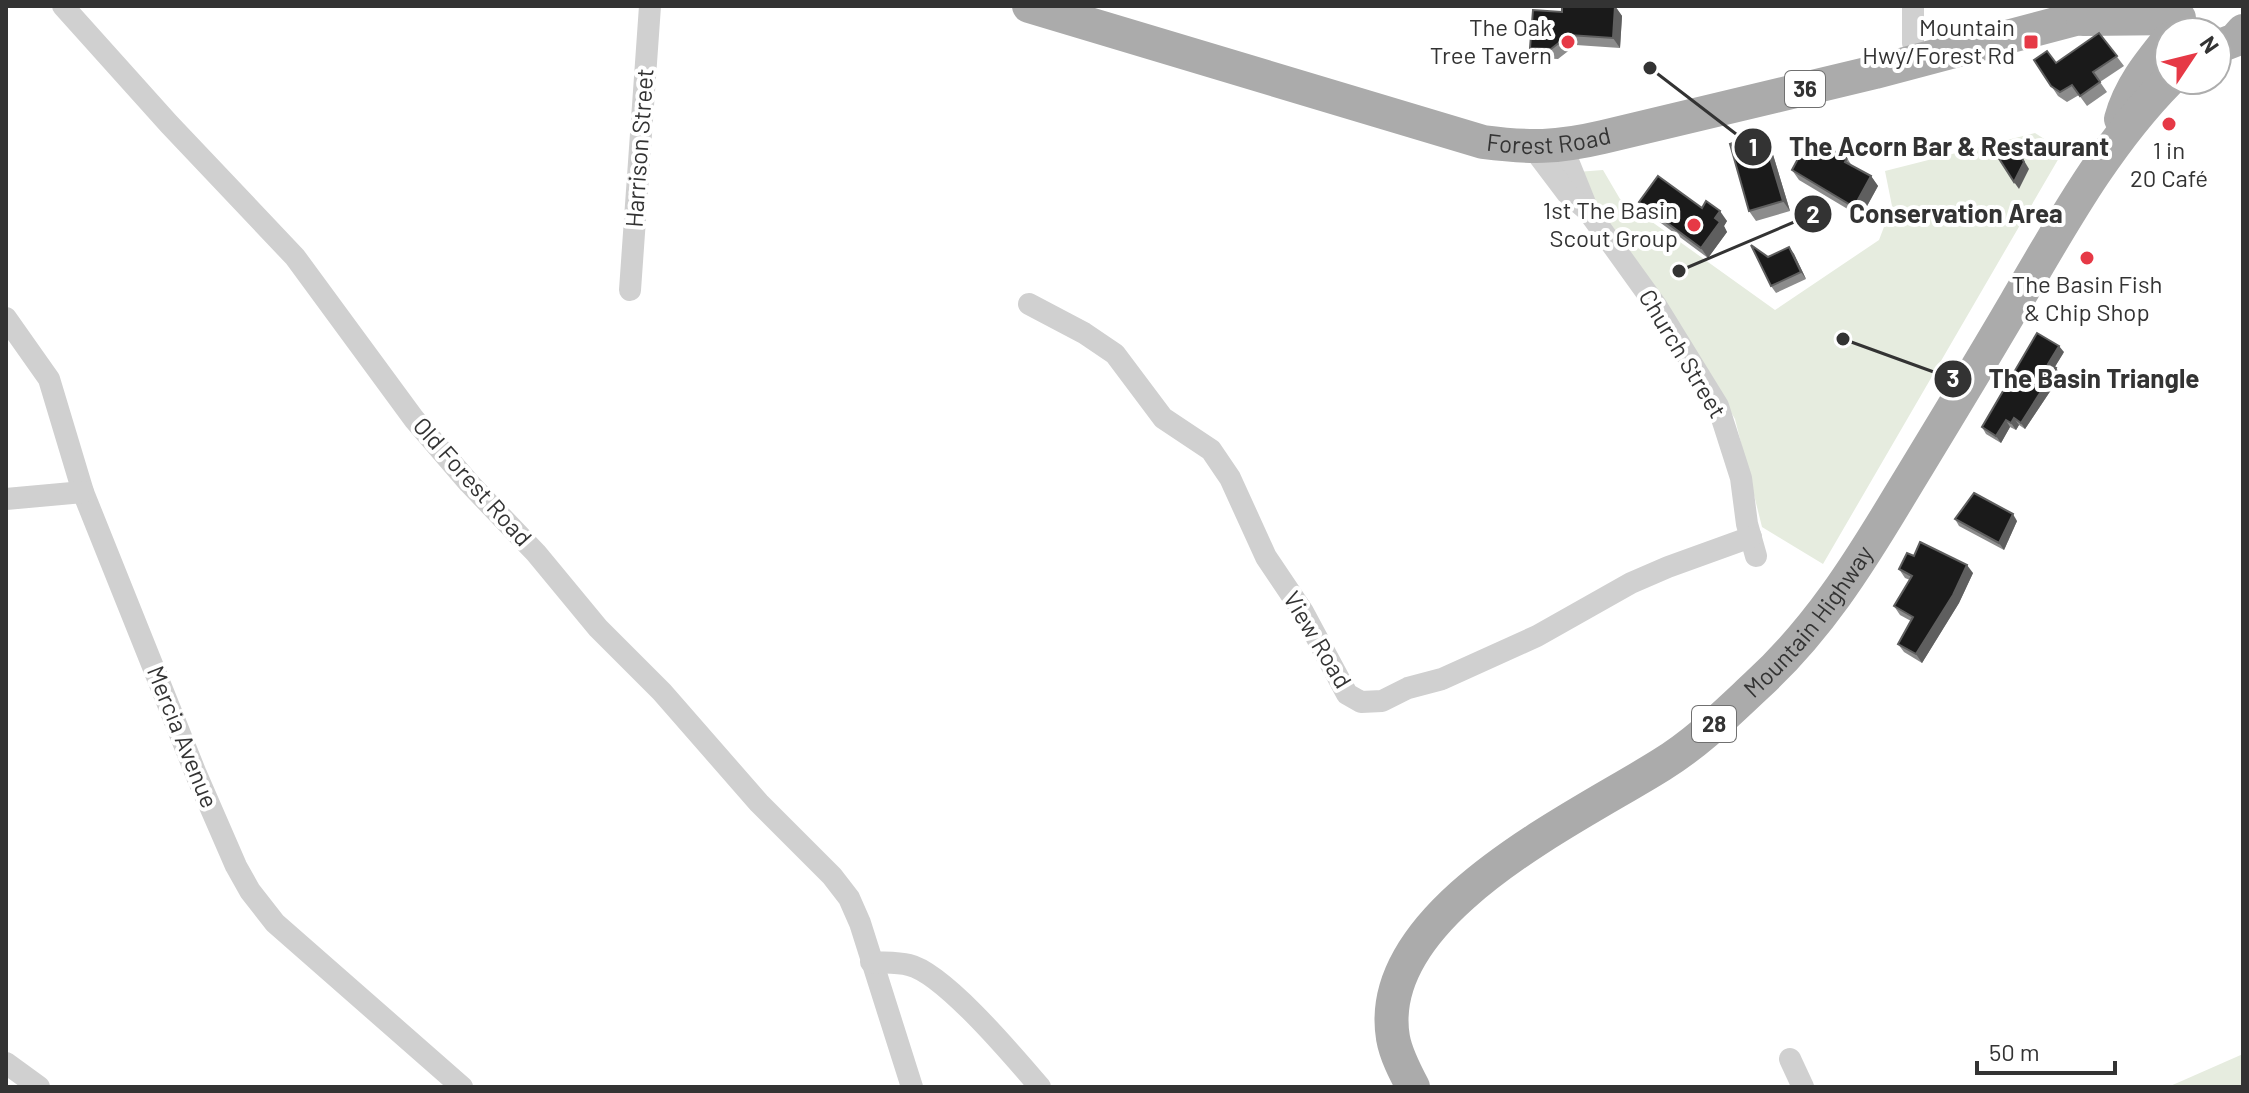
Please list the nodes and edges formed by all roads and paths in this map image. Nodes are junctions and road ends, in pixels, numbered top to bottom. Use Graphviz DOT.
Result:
graph roads {
  1 [pos="63,6"];
  2 [pos="650,6"];
  3 [pos="1029,6"];
  4 [pos="1913,6"];
  5 [pos="2110,13"];
  6 [pos="2153,21"];
  7 [pos="1918,60"];
  8 [pos="2153,76"];
  9 [pos="2153,78"];
  10 [pos="1548,147"];
  11 [pos="630,290"];
  12 [pos="1029,304"];
  13 [pos="6,318"];
  14 [pos="83,492"];
  15 [pos="6,499"];
  16 [pos="1753,547"];
  17 [pos="871,962"];
  18 [pos="1790,1059"];
  19 [pos="6,1063"];
  20 [pos="39,1087"];
  21 [pos="462,1087"];
  22 [pos="912,1087"];
  23 [pos="1040,1087"];
  24 [pos="1413,1087"];
  25 [pos="1803,1087"];
  1 -- 17 [label="street, Old Forest Road"];
  2 -- 11 [label="street, Harrison Street"];
  3 -- 10 [label="main road, Forest Road / 36"];
  4 -- 7 [label="street"];
  5 -- 6 [label="main road, Forest Road / 36"];
  5 -- 7 [label="main road, Forest Road / 36"];
  5 -- 8 [label="main road"];
  7 -- 10 [label="main road, Forest Road / 36"];
  9 -- 24 [label="main road, Mountain Highway / 28"];
  10 -- 16 [label="street, Church Street"];
  12 -- 16 [label="street, View Road"];
  13 -- 14 [label="street, Mercia Avenue"];
  14 -- 15 [label="street"];
  14 -- 21 [label="street, Mercia Avenue"];
  17 -- 22 [label="street, Old Forest Road"];
  17 -- 23 [label="street"];
  18 -- 25 [label="street"];
  19 -- 20 [label="street"];
}
